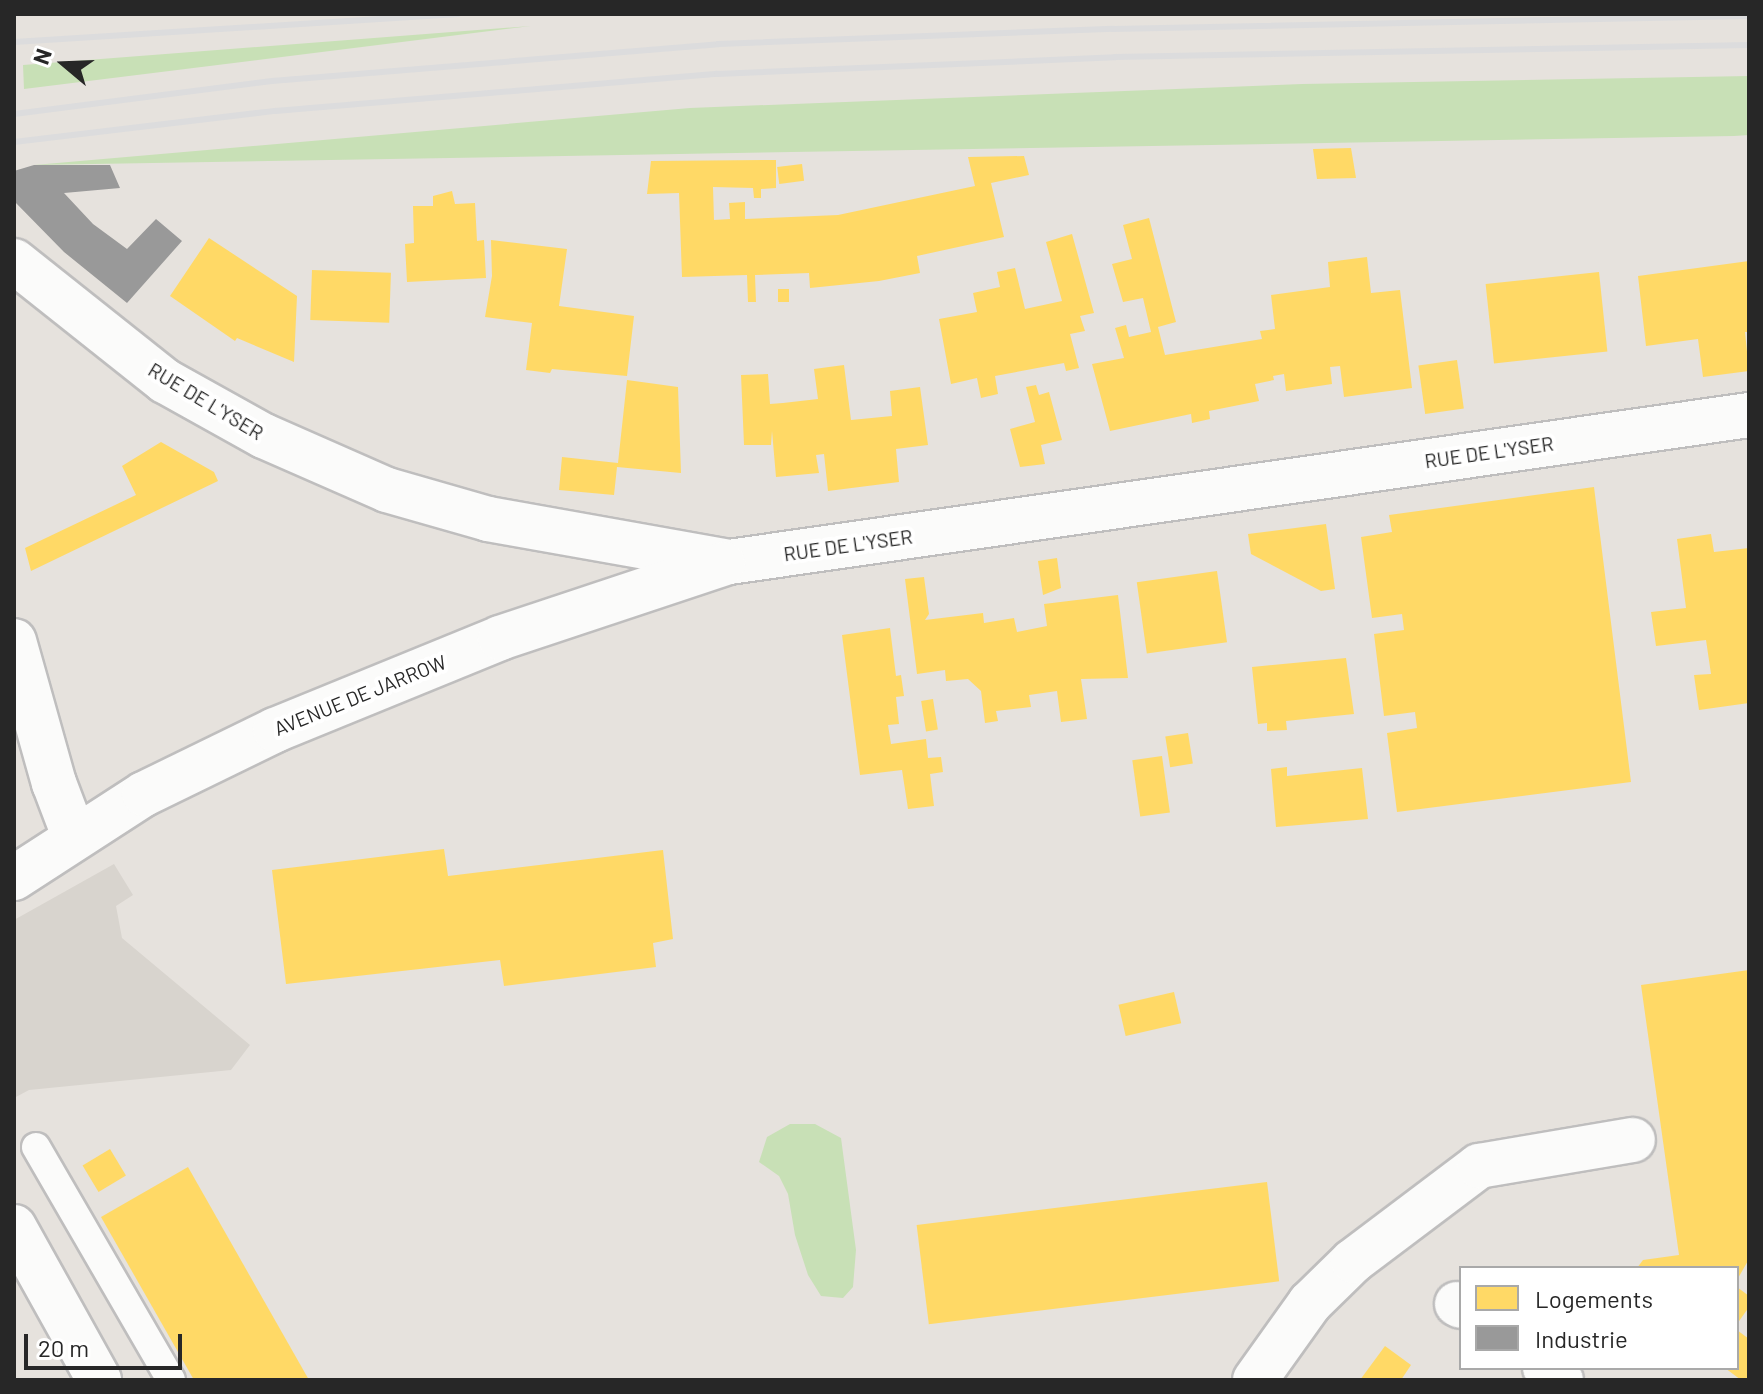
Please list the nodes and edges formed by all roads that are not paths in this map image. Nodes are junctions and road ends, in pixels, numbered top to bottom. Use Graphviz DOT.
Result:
graph roads {
  1 [pos="14,261"];
  2 [pos="1749,415"];
  3 [pos="729,562"];
  4 [pos="14,641"];
  5 [pos="74,836"];
  6 [pos="14,878"];
  7 [pos="1633,1140"];
  8 [pos="36,1147"];
  9 [pos="14,1227"];
  10 [pos="99,1380"];
  11 [pos="171,1380"];
  12 [pos="1255,1380"];
  1 -- 3 [label="street, RUE DE L'YSER"];
  2 -- 3 [label="street, RUE DE L'YSER"];
  3 -- 5 [label="street, AVENUE DE JARROW"];
  4 -- 5 [label="street"];
  5 -- 6 [label="street, AVENUE DE JARROW"];
  7 -- 12 [label="street"];
  8 -- 11 [label="lane"];
  9 -- 10 [label="street"];
}
